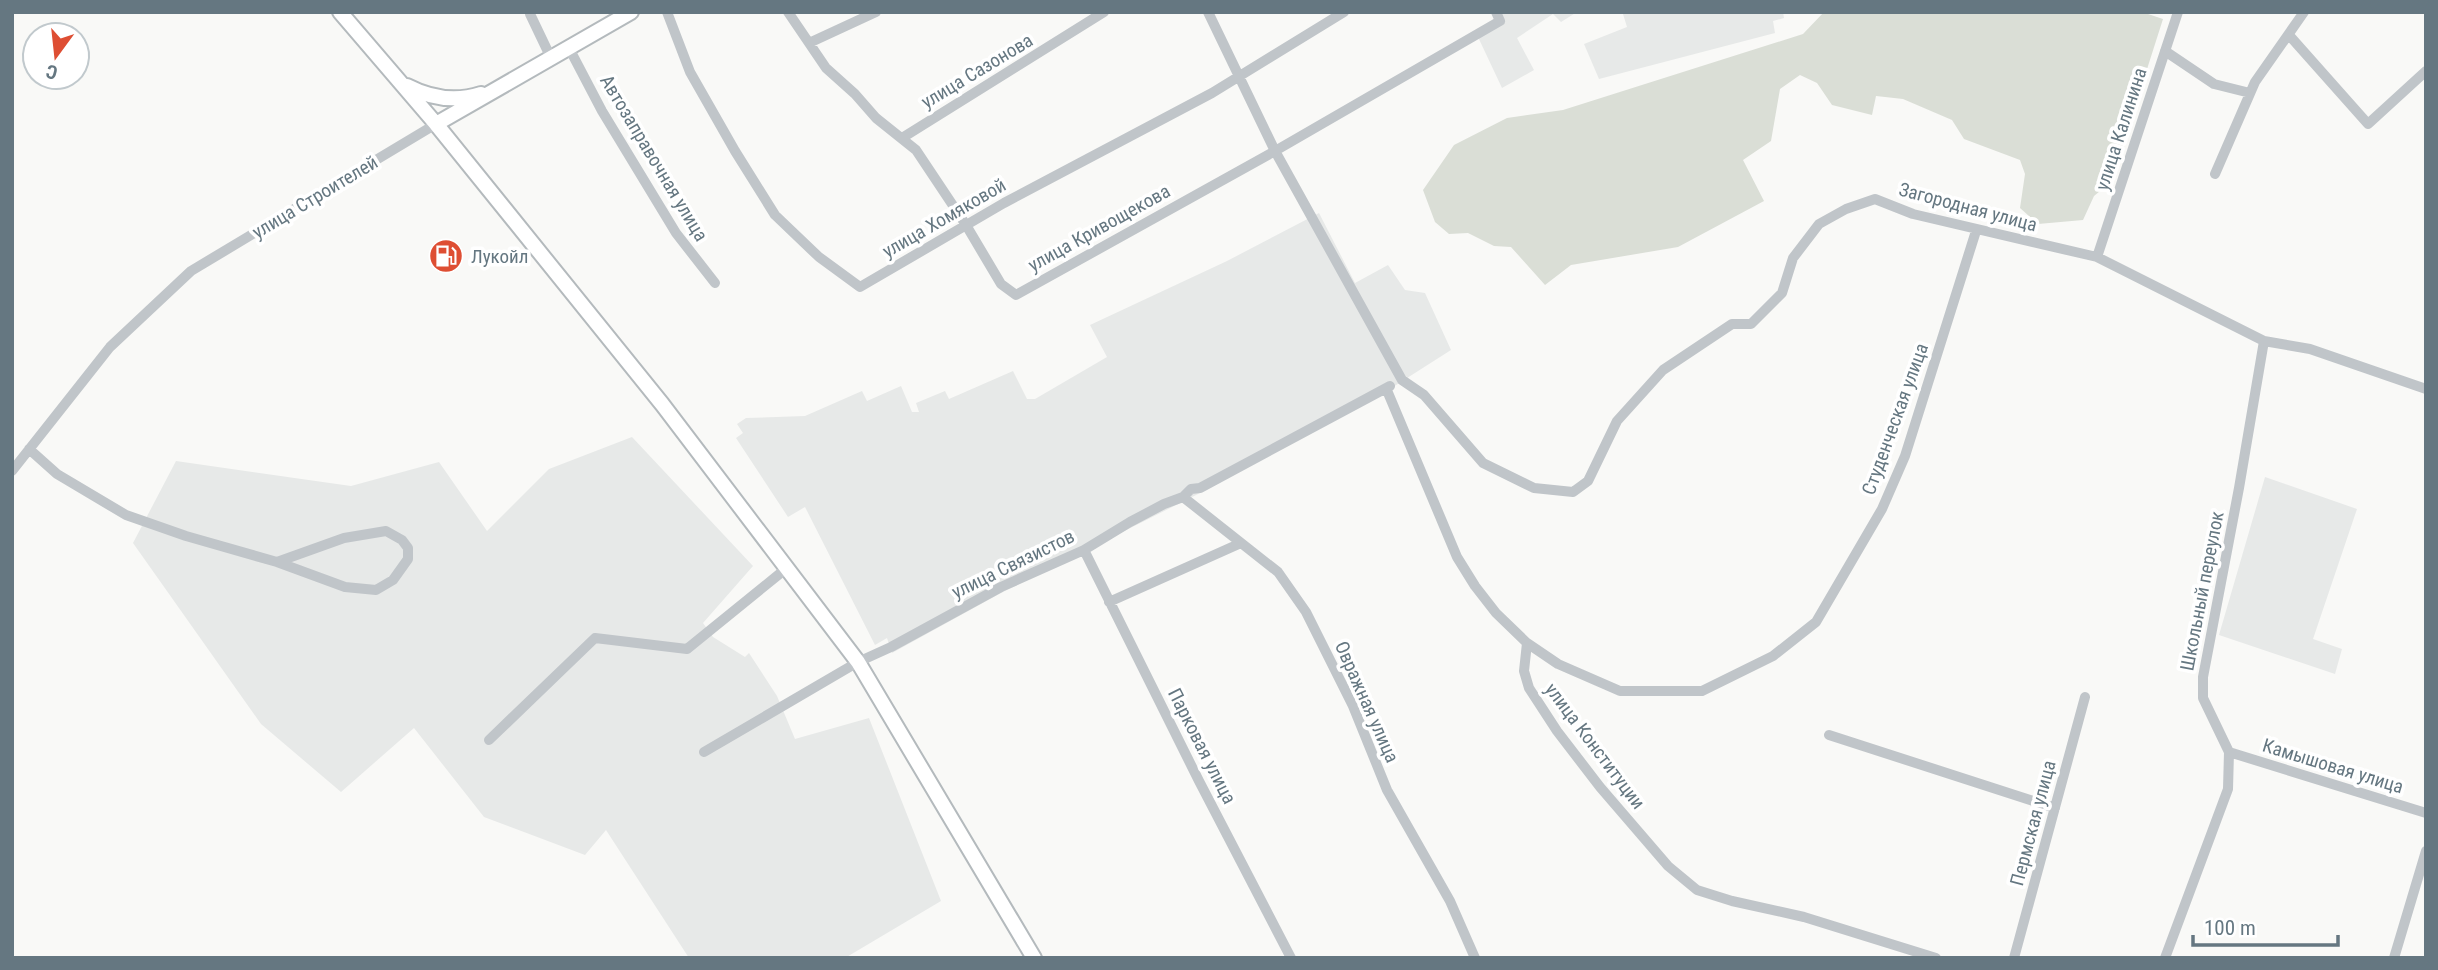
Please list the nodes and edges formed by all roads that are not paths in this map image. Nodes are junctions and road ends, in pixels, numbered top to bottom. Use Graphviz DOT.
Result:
graph roads {
  1 [pos="340,12"];
  2 [pos="631,12"];
  3 [pos="667,12"];
  4 [pos="788,12"];
  5 [pos="876,12"];
  6 [pos="1104,12"];
  7 [pos="1208,12"];
  8 [pos="1344,12"];
  9 [pos="2304,12"];
  10 [pos="2175,13"];
  11 [pos="530,14"];
  12 [pos="1498,16"];
  13 [pos="2289,35"];
  14 [pos="809,43"];
  15 [pos="569,48"];
  16 [pos="2165,51"];
  17 [pos="551,58"];
  18 [pos="2426,71"];
  19 [pos="1240,75"];
  20 [pos="399,81"];
  21 [pos="496,90"];
  22 [pos="2250,93"];
  23 [pos="436,124"];
  24 [pos="902,138"];
  25 [pos="1275,151"];
  26 [pos="2215,174"];
  27 [pos="966,225"];
  28 [pos="1976,231"];
  29 [pos="2098,257"];
  30 [pos="715,283"];
  31 [pos="2263,341"];
  32 [pos="1402,380"];
  33 [pos="1387,388"];
  34 [pos="2426,389"];
  35 [pos="29,449"];
  36 [pos="12,471"];
  37 [pos="1183,497"];
  38 [pos="1241,543"];
  39 [pos="1084,550"];
  40 [pos="277,562"];
  41 [pos="788,567"];
  42 [pos="1109,601"];
  43 [pos="1527,643"];
  44 [pos="858,662"];
  45 [pos="2085,697"];
  46 [pos="1829,735"];
  47 [pos="489,740"];
  48 [pos="704,752"];
  49 [pos="2229,752"];
  50 [pos="2055,808"];
  51 [pos="2426,813"];
  52 [pos="2426,851"];
  53 [pos="1034,958"];
  54 [pos="1291,958"];
  55 [pos="1475,958"];
  56 [pos="1936,958"];
  57 [pos="2014,958"];
  58 [pos="2165,958"];
  59 [pos="2395,958"];
  1 -- 20 [label="main road"];
  2 -- 15 [label="main road, улица Строителей"];
  3 -- 27 [label="street, улица Хомяковой"];
  4 -- 14 [label="street"];
  5 -- 14 [label="street"];
  6 -- 24 [label="street, улица Сазонова"];
  7 -- 19 [label="street"];
  8 -- 19 [label="street, улица Хомяковой"];
  9 -- 13 [label="street"];
  10 -- 16 [label="street, улица Калинина"];
  11 -- 17 [label="street"];
  12 -- 25 [label="street"];
  13 -- 18 [label="street"];
  13 -- 22 [label="street"];
  14 -- 24 [label="street"];
  15 -- 17 [label="main road, улица Строителей"];
  15 -- 30 [label="street, Автозаправочная улица"];
  16 -- 22 [label="street"];
  16 -- 29 [label="street, улица Калинина"];
  17 -- 21 [label="main road, улица Строителей"];
  19 -- 25 [label="street"];
  19 -- 27 [label="street, улица Хомяковой"];
  20 -- 21 [label="main road"];
  20 -- 23 [label="main road"];
  21 -- 23 [label="main road, улица Строителей"];
  22 -- 26 [label="street"];
  23 -- 35 [label="street, улица Строителей"];
  23 -- 41 [label="main road"];
  24 -- 27 [label="street"];
  25 -- 27 [label="street, улица Кривощекова"];
  25 -- 32 [label="street"];
  28 -- 29 [label="street, Загородная улица"];
  28 -- 32 [label="street, Загородная улица"];
  28 -- 43 [label="street, Студенческая улица"];
  29 -- 31 [label="street, Загородная улица"];
  31 -- 34 [label="street, Загородная улица"];
  31 -- 49 [label="street, Школьный переулок"];
  32 -- 33 [label="street, улица Связистов"];
  33 -- 37 [label="street, улица Связистов"];
  33 -- 43 [label="street"];
  35 -- 36 [label="street, улица Строителей"];
  35 -- 40 [label="street"];
  37 -- 38 [label="street, Овражная улица"];
  37 -- 39 [label="street, улица Связистов"];
  38 -- 42 [label="street"];
  38 -- 55 [label="street, Овражная улица"];
  39 -- 42 [label="street, Парковая улица"];
  39 -- 44 [label="street, улица Связистов"];
  40 -- 40 [label="street"];
  41 -- 44 [label="main road"];
  41 -- 47 [label="street"];
  42 -- 54 [label="street, Парковая улица"];
  43 -- 56 [label="street, улица Конституции"];
  44 -- 48 [label="street, улица Связистов"];
  44 -- 53 [label="main road"];
  45 -- 50 [label="street, Пермская улица"];
  46 -- 50 [label="street"];
  49 -- 51 [label="street, Камышовая улица"];
  49 -- 58 [label="street, Школьный переулок"];
  50 -- 57 [label="street, Пермская улица"];
  52 -- 59 [label="street"];
}
